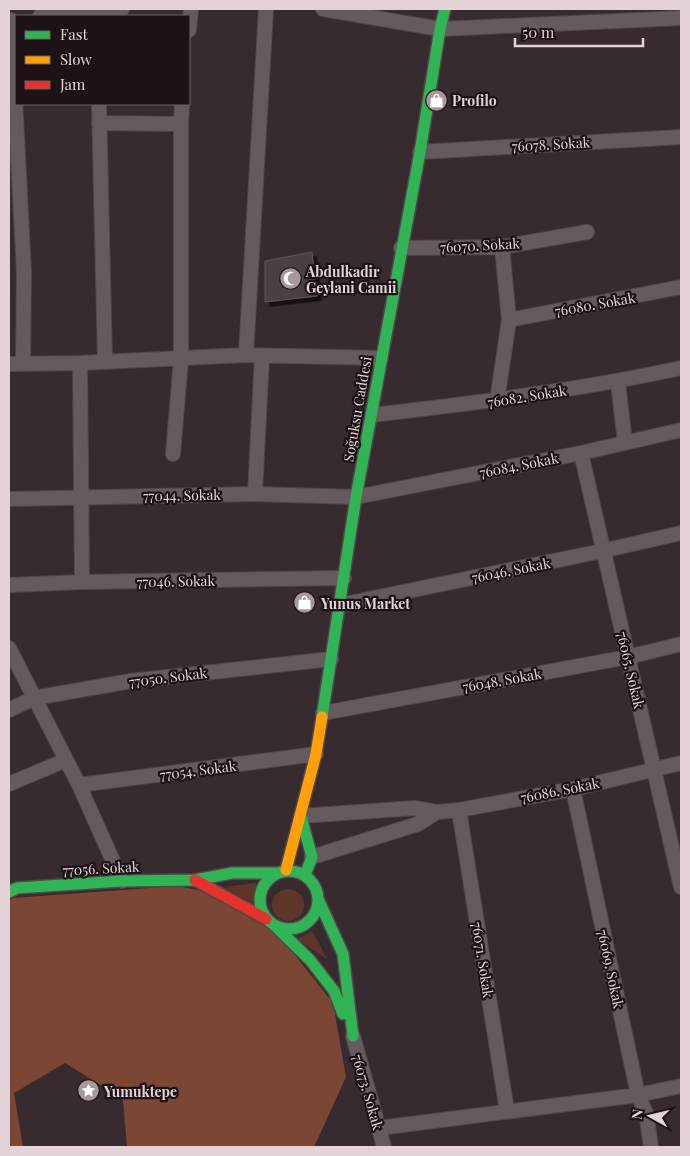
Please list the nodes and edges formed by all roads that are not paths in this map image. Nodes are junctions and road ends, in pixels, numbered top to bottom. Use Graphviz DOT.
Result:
graph roads {
  1 [pos="122,9"];
  2 [pos="266,9"];
  3 [pos="323,9"];
  4 [pos="445,9"];
  5 [pos="342,10"];
  6 [pos="64,11"];
  7 [pos="99,13"];
  8 [pos="45,15"];
  9 [pos="681,18"];
  10 [pos="12,20"];
  11 [pos="440,30"];
  12 [pos="15,83"];
  13 [pos="16,105"];
  14 [pos="99,105"];
  15 [pos="182,105"];
  16 [pos="99,123"];
  17 [pos="181,124"];
  18 [pos="681,137"];
  19 [pos="420,152"];
  20 [pos="587,232"];
  21 [pos="502,247"];
  22 [pos="401,248"];
  23 [pos="681,287"];
  24 [pos="509,320"];
  25 [pos="246,356"];
  26 [pos="262,356"];
  27 [pos="182,358"];
  28 [pos="381,358"];
  29 [pos="106,361"];
  30 [pos="23,363"];
  31 [pos="80,363"];
  32 [pos="9,364"];
  33 [pos="681,368"];
  34 [pos="618,382"];
  35 [pos="497,401"];
  36 [pos="372,415"];
  37 [pos="681,430"];
  38 [pos="625,443"];
  39 [pos="581,453"];
  40 [pos="173,454"];
  41 [pos="255,494"];
  42 [pos="83,497"];
  43 [pos="356,497"];
  44 [pos="9,499"];
  45 [pos="681,533"];
  46 [pos="602,551"];
  47 [pos="344,578"];
  48 [pos="82,582"];
  49 [pos="9,586"];
  50 [pos="340,604"];
  51 [pos="681,644"];
  52 [pos="9,648"];
  53 [pos="628,657"];
  54 [pos="331,659"];
  55 [pos="34,698"];
  56 [pos="9,710"];
  57 [pos="323,713"];
  58 [pos="316,754"];
  59 [pos="66,760"];
  60 [pos="681,763"];
  61 [pos="654,770"];
  62 [pos="9,784"];
  63 [pos="79,785"];
  64 [pos="573,789"];
  65 [pos="459,810"];
  66 [pos="437,812"];
  67 [pos="301,816"];
  68 [pos="312,857"];
  69 [pos="281,872"];
  70 [pos="305,875"];
  71 [pos="195,880"];
  72 [pos="122,881"];
  73 [pos="681,887"];
  74 [pos="9,892"];
  75 [pos="318,899"];
  76 [pos="270,922"];
  77 [pos="352,1036"];
  78 [pos="681,1086"];
  79 [pos="638,1095"];
  80 [pos="507,1111"];
  81 [pos="379,1128"];
  82 [pos="384,1147"];
  83 [pos="651,1147"];
  1 -- 7 [label="street"];
  2 -- 25 [label="street"];
  3 -- 5 [label="street"];
  4 -- 11 [label="street, Soğuksu Caddesi"];
  5 -- 11 [label="street"];
  6 -- 7 [label="street"];
  6 -- 8 [label="street"];
  9 -- 11 [label="street"];
  10 -- 12 [label="street"];
  11 -- 19 [label="street, Soğuksu Caddesi"];
  13 -- 30 [label="street"];
  14 -- 16 [label="street"];
  15 -- 17 [label="street"];
  16 -- 17 [label="street"];
  16 -- 29 [label="street"];
  17 -- 27 [label="street"];
  18 -- 19 [label="street, 76078. Sokak"];
  19 -- 22 [label="street, Soğuksu Caddesi"];
  20 -- 21 [label="street, 76070. Sokak"];
  21 -- 22 [label="street, 76070. Sokak"];
  21 -- 24 [label="street"];
  22 -- 28 [label="street, Soğuksu Caddesi"];
  23 -- 24 [label="street, 76080. Sokak"];
  24 -- 35 [label="street"];
  25 -- 26 [label="street"];
  25 -- 27 [label="street"];
  26 -- 28 [label="street"];
  26 -- 41 [label="street"];
  27 -- 29 [label="street"];
  27 -- 40 [label="street"];
  28 -- 36 [label="street, Soğuksu Caddesi"];
  29 -- 31 [label="street"];
  30 -- 31 [label="street"];
  30 -- 32 [label="street"];
  31 -- 42 [label="street"];
  33 -- 34 [label="street, 76082. Sokak"];
  34 -- 35 [label="street, 76082. Sokak"];
  34 -- 38 [label="street"];
  35 -- 36 [label="street, 76082. Sokak"];
  36 -- 43 [label="street, Soğuksu Caddesi"];
  37 -- 38 [label="street, 76084. Sokak"];
  38 -- 39 [label="street, 76084. Sokak"];
  39 -- 43 [label="street, 76084. Sokak"];
  39 -- 46 [label="street, 76065. Sokak"];
  41 -- 42 [label="street, 77044. Sokak"];
  41 -- 43 [label="street, 77044. Sokak"];
  42 -- 44 [label="street, 77044. Sokak"];
  42 -- 48 [label="street"];
  43 -- 47 [label="street, Soğuksu Caddesi"];
  45 -- 46 [label="street, 76046. Sokak"];
  46 -- 50 [label="street, 76046. Sokak"];
  46 -- 53 [label="street, 76065. Sokak"];
  47 -- 48 [label="street, 77046. Sokak"];
  47 -- 50 [label="street, Soğuksu Caddesi"];
  48 -- 49 [label="street, 77046. Sokak"];
  50 -- 54 [label="street, Soğuksu Caddesi"];
  51 -- 53 [label="street, 76048. Sokak"];
  52 -- 55 [label="street"];
  53 -- 57 [label="street, 76048. Sokak"];
  53 -- 61 [label="street, 76065. Sokak"];
  54 -- 55 [label="street, 77050. Sokak"];
  54 -- 57 [label="street, Soğuksu Caddesi"];
  55 -- 56 [label="street, 77050. Sokak"];
  55 -- 59 [label="street"];
  57 -- 58 [label="street, Soğuksu Caddesi"];
  58 -- 63 [label="street, 77054. Sokak"];
  58 -- 67 [label="street, Soğuksu Caddesi"];
  59 -- 62 [label="street"];
  59 -- 63 [label="street"];
  60 -- 61 [label="street, 76086. Sokak"];
  61 -- 64 [label="street, 76086. Sokak"];
  61 -- 73 [label="street, 76065. Sokak"];
  63 -- 72 [label="street"];
  64 -- 65 [label="street, 76086. Sokak"];
  64 -- 79 [label="street, 76069. Sokak"];
  65 -- 66 [label="street, 76086. Sokak"];
  65 -- 80 [label="street, 76071. Sokak"];
  66 -- 67 [label="street, 76086. Sokak"];
  66 -- 68 [label="street, 76086. Sokak"];
  67 -- 68 [label="street"];
  67 -- 69 [label="street, Soğuksu Caddesi"];
  68 -- 70 [label="street"];
  69 -- 70 [label="street"];
  69 -- 71 [label="street, 77056. Sokak"];
  69 -- 76 [label="street"];
  70 -- 75 [label="street"];
  71 -- 72 [label="street, 77056. Sokak"];
  71 -- 76 [label="street"];
  72 -- 74 [label="street, 77056. Sokak"];
  75 -- 76 [label="street"];
  75 -- 77 [label="street"];
  76 -- 77 [label="street"];
  77 -- 81 [label="street, 76073. Sokak"];
  78 -- 79 [label="street"];
  79 -- 80 [label="street"];
  79 -- 83 [label="street, 76069. Sokak"];
  80 -- 81 [label="street"];
  81 -- 82 [label="street, 76073. Sokak"];
}
